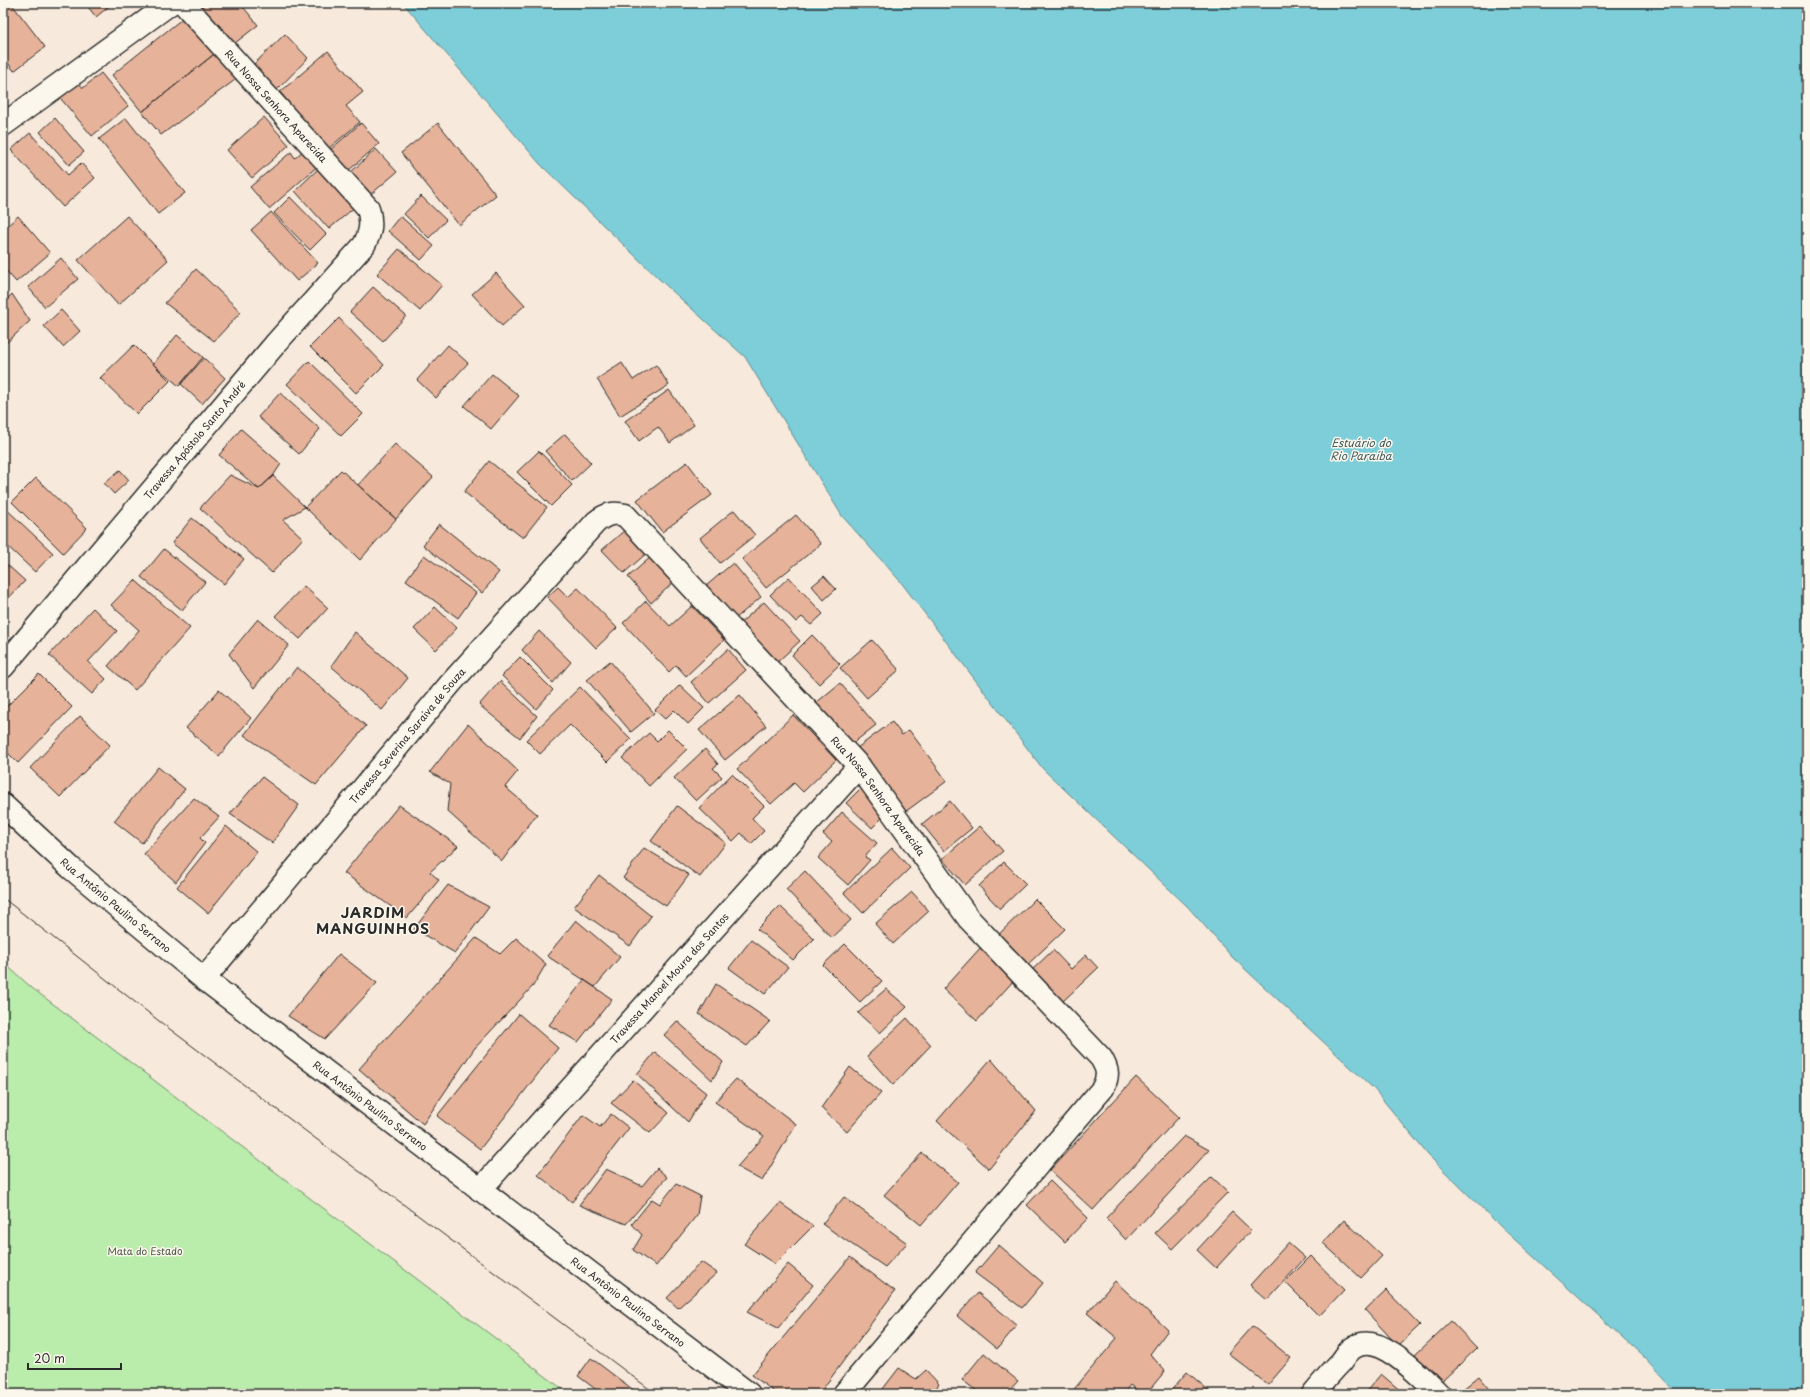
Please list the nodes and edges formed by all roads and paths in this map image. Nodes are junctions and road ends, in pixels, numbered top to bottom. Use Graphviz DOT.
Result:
graph roads {
  1 [pos="171,3"];
  2 [pos="183,3"];
  3 [pos="3,125"];
  4 [pos="368,208"];
  5 [pos="626,515"];
  6 [pos="3,667"];
  7 [pos="859,766"];
  8 [pos="3,805"];
  9 [pos="204,979"];
  10 [pos="480,1190"];
  11 [pos="749,1394"];
  12 [pos="844,1394"];
  13 [pos="1313,1394"];
  14 [pos="1439,1394"];
  1 -- 3 [label="street"];
  2 -- 4 [label="street, Rua Nossa Senhora Aparecida"];
  4 -- 6 [label="street, Travessa Apóstolo Santo André"];
  5 -- 7 [label="street, Rua Nossa Senhora Aparecida"];
  5 -- 9 [label="street, Travessa Severina Saraiva de Souza"];
  7 -- 10 [label="street, Travessa Manoel Moura dos Santos"];
  7 -- 12 [label="street, Rua Nossa Senhora Aparecida"];
  8 -- 9 [label="street, Rua Antônio Paulino Serrano"];
  9 -- 10 [label="street, Rua Antônio Paulino Serrano"];
  10 -- 11 [label="street, Rua Antônio Paulino Serrano"];
  13 -- 14 [label="street"];
}
